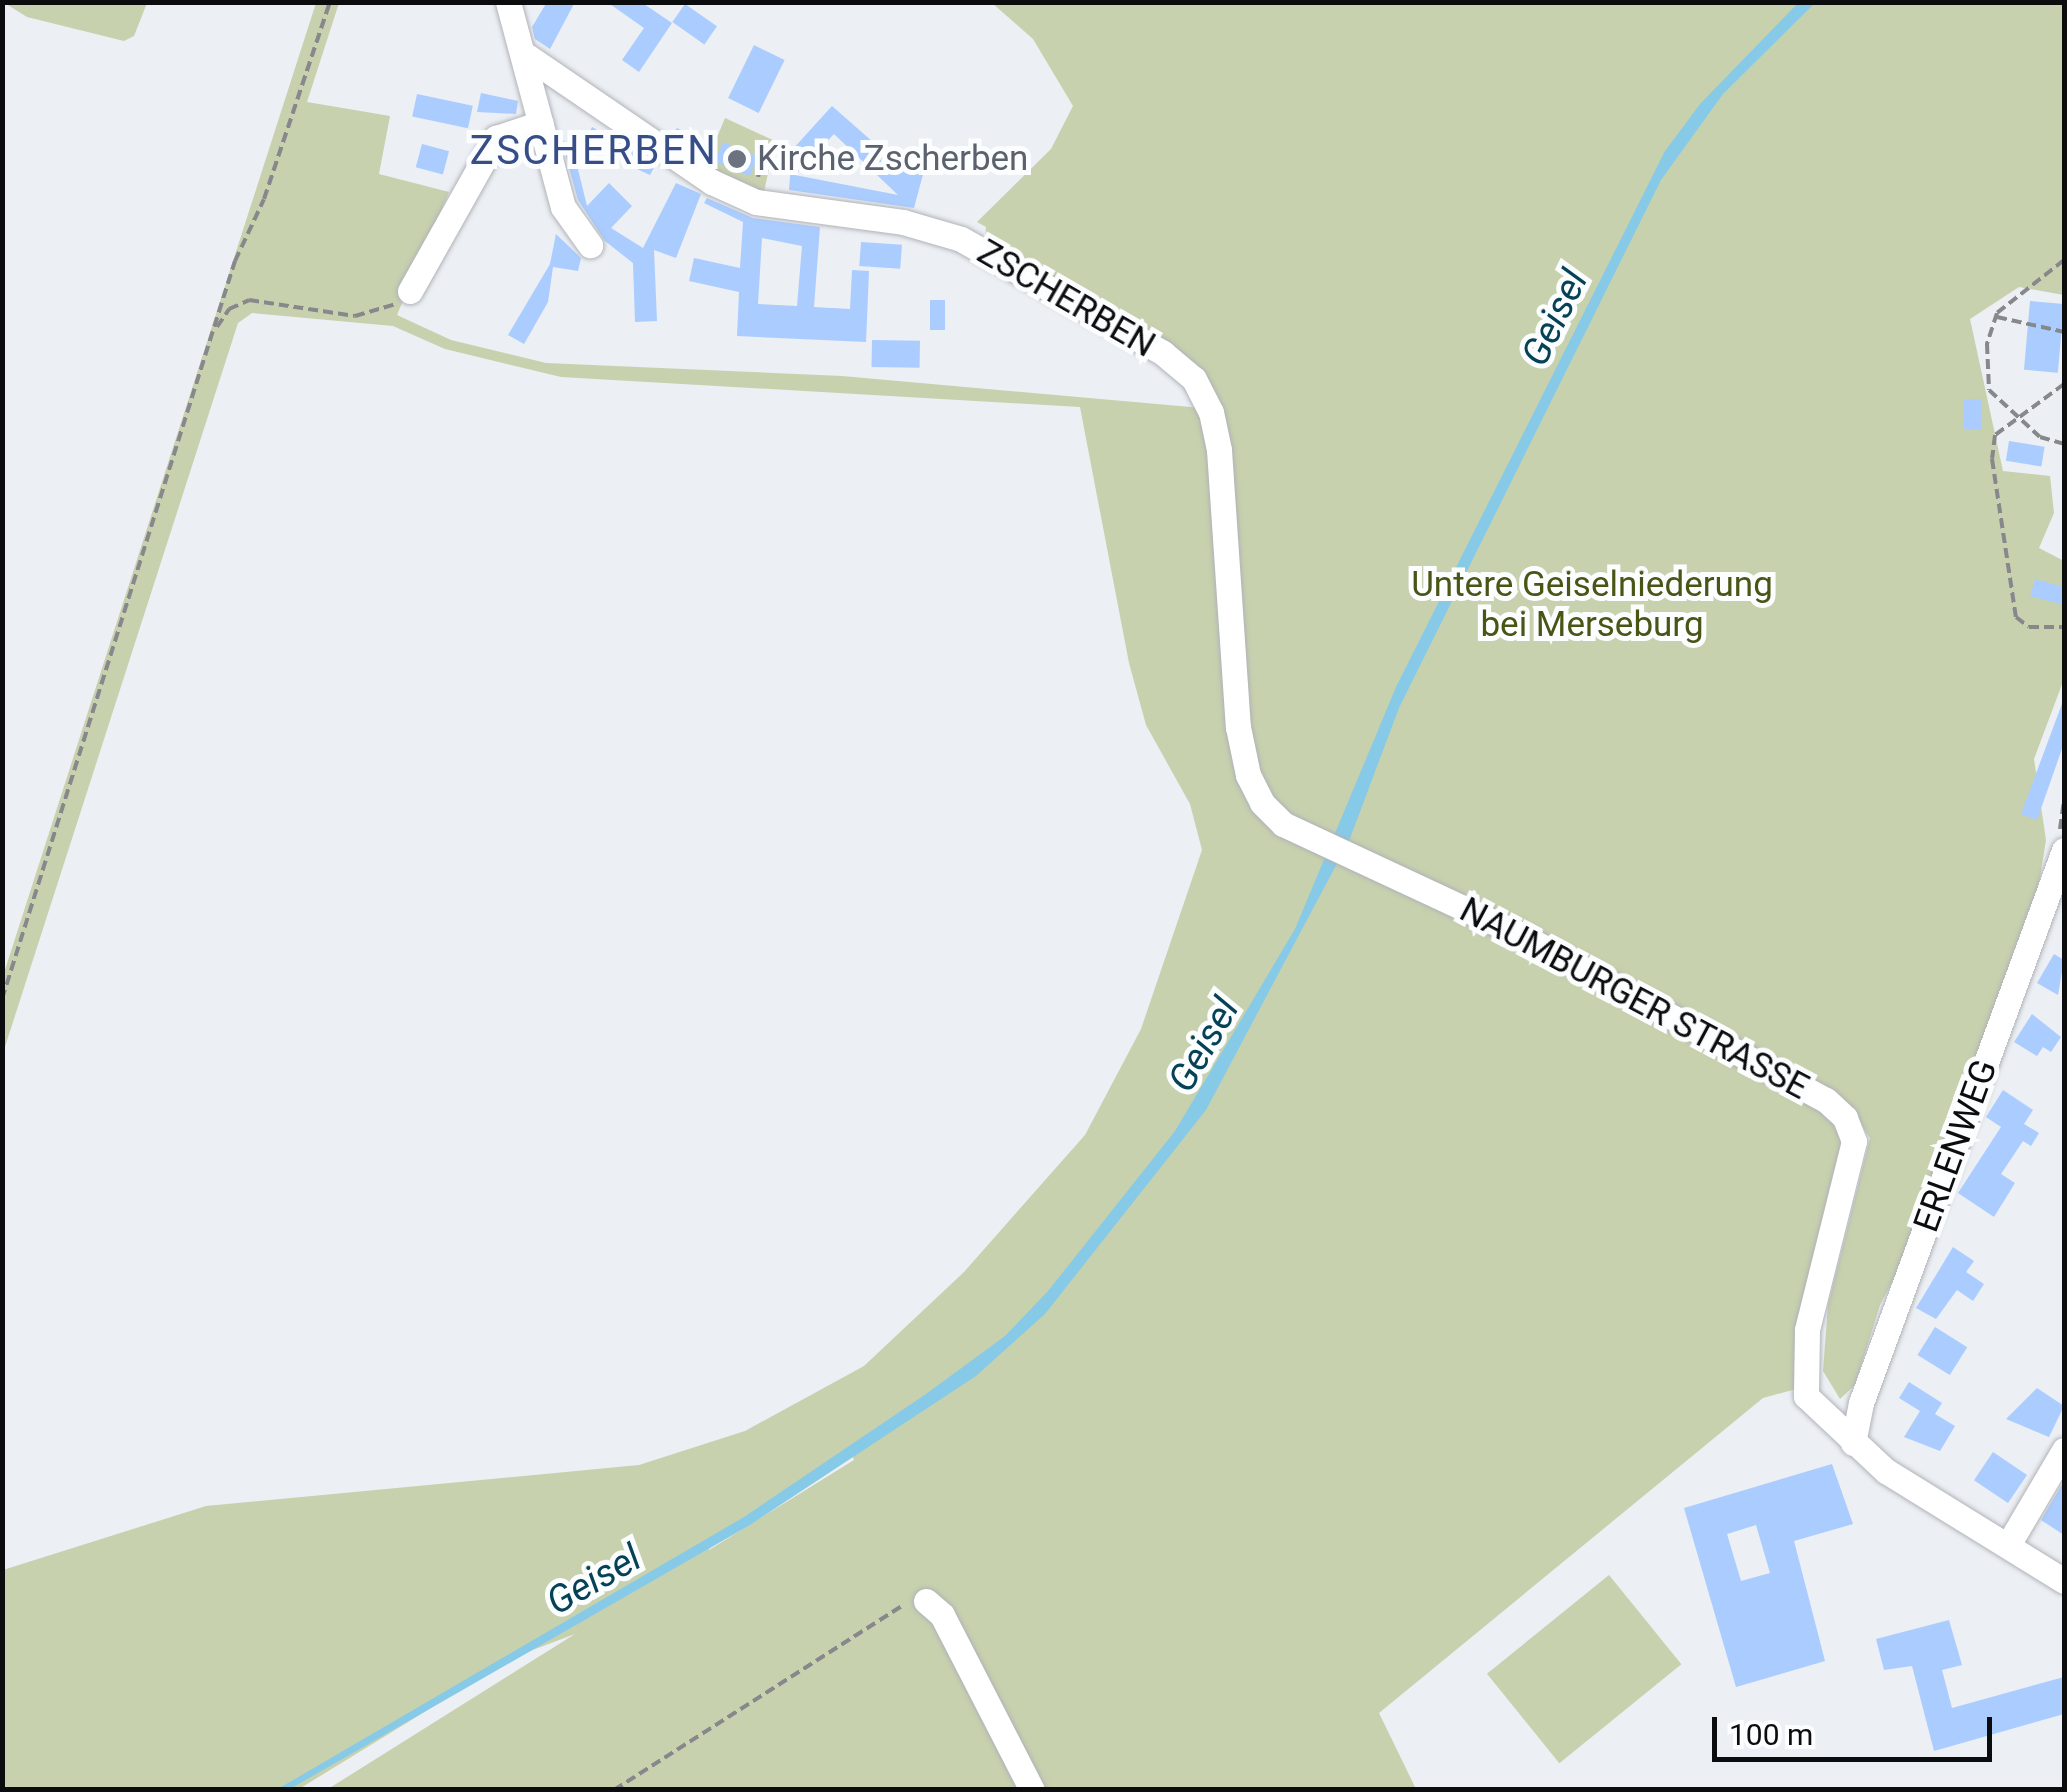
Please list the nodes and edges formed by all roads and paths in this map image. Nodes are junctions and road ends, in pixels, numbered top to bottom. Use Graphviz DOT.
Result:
graph roads {
  1 [pos="330,2"];
  2 [pos="508,2"];
  3 [pos="527,56"];
  4 [pos="541,123"];
  5 [pos="590,245"];
  6 [pos="2064,260"];
  7 [pos="410,291"];
  8 [pos="1996,316"];
  9 [pos="214,331"];
  10 [pos="2064,332"];
  11 [pos="2064,384"];
  12 [pos="2016,417"];
  13 [pos="2064,444"];
  14 [pos="2064,628"];
  15 [pos="2064,800"];
  16 [pos="2064,833"];
  17 [pos="1358,859"];
  18 [pos="2062,864"];
  19 [pos="2,1000"];
  20 [pos="1853,1443"];
  21 [pos="2064,1450"];
  22 [pos="2008,1546"];
  23 [pos="2064,1581"];
  24 [pos="926,1601"];
  25 [pos="614,1790"];
  26 [pos="1032,1790"];
  1 -- 9 [label="path"];
  2 -- 3 [label="street"];
  3 -- 4 [label="street"];
  3 -- 17 [label="street, ZSCHERBEN"];
  4 -- 5 [label="street"];
  4 -- 7 [label="street"];
  6 -- 8 [label="path"];
  7 -- 9 [label="path"];
  8 -- 10 [label="path"];
  8 -- 12 [label="path"];
  9 -- 19 [label="path"];
  11 -- 12 [label="path"];
  12 -- 13 [label="path"];
  12 -- 14 [label="path"];
  15 -- 16 [label="path"];
  17 -- 20 [label="street, NAUMBURGER STRASSE"];
  18 -- 20 [label="street, ERLENWEG"];
  20 -- 22 [label="street, NAUMBURGER STRASSE"];
  21 -- 22 [label="street"];
  22 -- 23 [label="street, NAUMBURGER STRASSE"];
  24 -- 25 [label="path"];
  24 -- 26 [label="street"];
}
